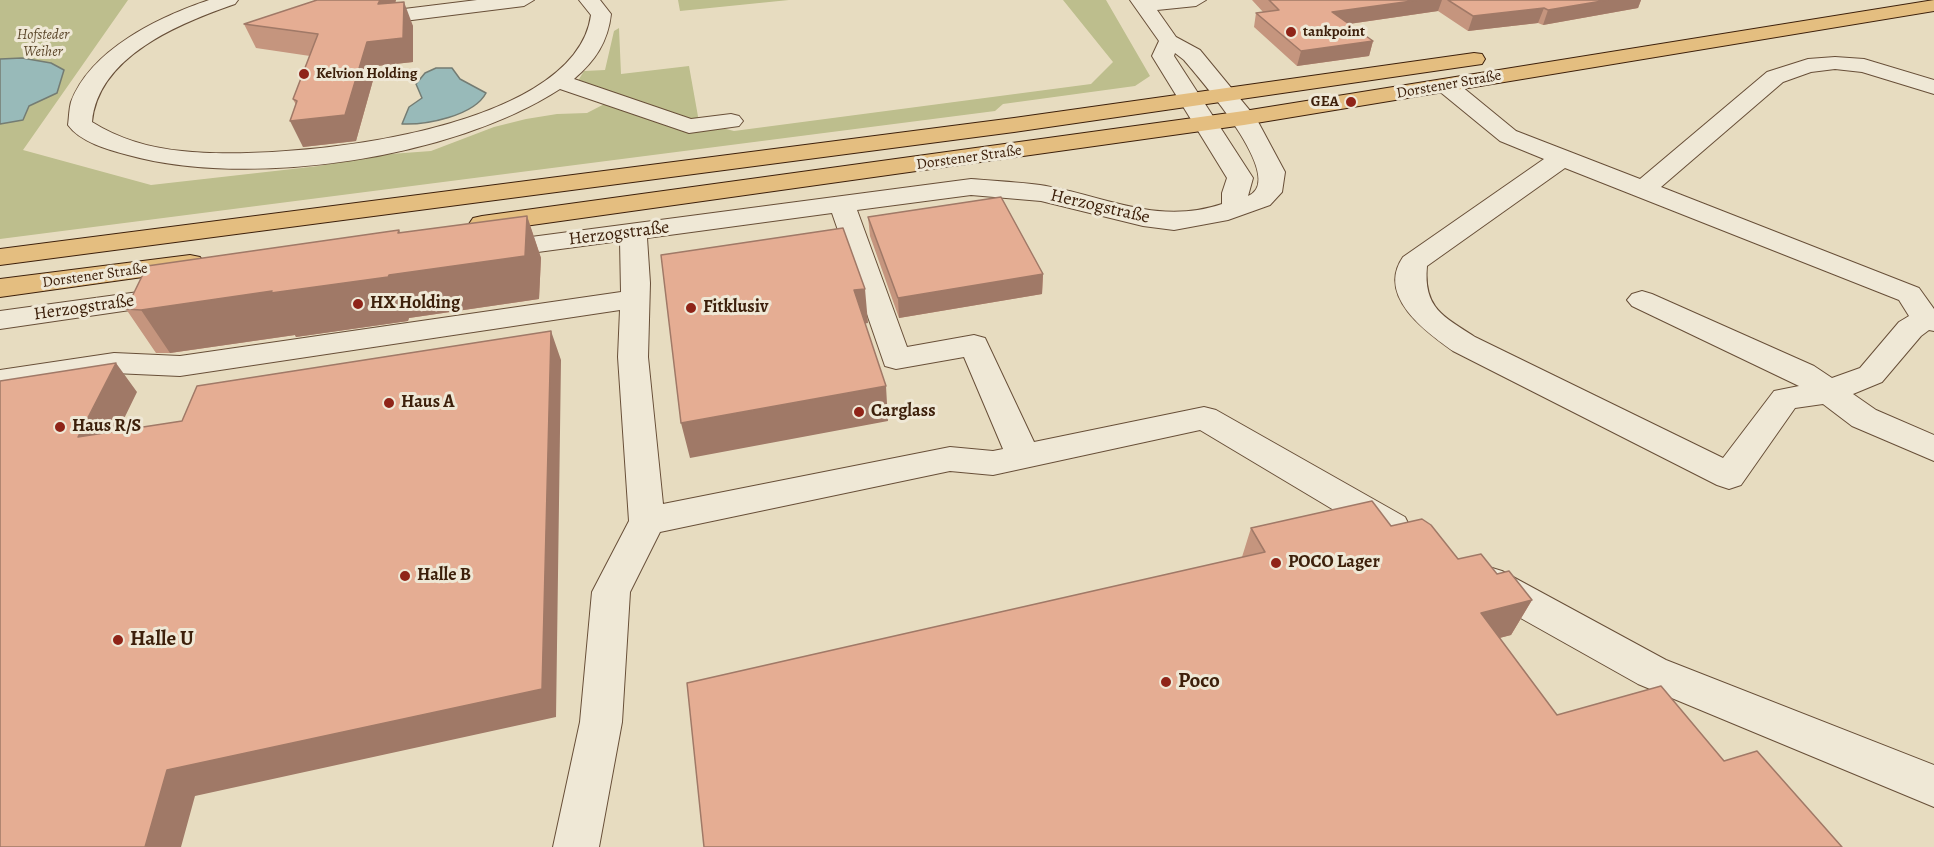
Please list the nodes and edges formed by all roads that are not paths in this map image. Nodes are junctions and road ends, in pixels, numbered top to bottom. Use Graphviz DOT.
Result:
graph roads {
  1 [pos="228,0"];
  2 [pos="524,0"];
  3 [pos="589,0"];
  4 [pos="1196,0"];
  5 [pos="1859,0"];
  6 [pos="1142,3"];
  7 [pos="431,5"];
  8 [pos="1934,5"];
  9 [pos="404,15"];
  10 [pos="1169,41"];
  11 [pos="1532,51"];
  12 [pos="1497,56"];
  13 [pos="558,81"];
  14 [pos="1447,86"];
  15 [pos="1934,87"];
  16 [pos="1225,95"];
  17 [pos="1191,100"];
  18 [pos="1244,118"];
  19 [pos="731,121"];
  20 [pos="1207,124"];
  21 [pos="1562,158"];
  22 [pos="1642,189"];
  23 [pos="842,204"];
  24 [pos="1236,208"];
  25 [pos="456,228"];
  26 [pos="633,232"];
  27 [pos="464,254"];
  28 [pos="0,257"];
  29 [pos="210,260"];
  30 [pos="0,288"];
  31 [pos="197,292"];
  32 [pos="635,299"];
  33 [pos="1642,300"];
  34 [pos="0,320"];
  35 [pos="1930,320"];
  36 [pos="0,381"];
  37 [pos="1827,392"];
  38 [pos="1934,449"];
  39 [pos="1023,456"];
  40 [pos="647,521"];
  41 [pos="1424,545"];
  42 [pos="1465,568"];
  43 [pos="1934,786"];
  44 [pos="576,847"];
  1 -- 13 [label="street"];
  2 -- 7 [label="street"];
  3 -- 13 [label="street"];
  4 -- 6 [label="street"];
  5 -- 11 [label="main road"];
  6 -- 10 [label="street, Herzogstraße"];
  7 -- 9 [label="street"];
  8 -- 14 [label="main road, Dorstener Straße"];
  10 -- 16 [label="street, Herzogstraße"];
  10 -- 17 [label="street"];
  12 -- 16 [label="main road, Dorstener Straße"];
  13 -- 19 [label="street"];
  14 -- 18 [label="main road, Dorstener Straße"];
  14 -- 21 [label="street"];
  15 -- 22 [label="street"];
  16 -- 17 [label="main road, Dorstener Straße"];
  16 -- 18 [label="street, Herzogstraße"];
  17 -- 20 [label="street"];
  17 -- 28 [label="main road, Dorstener Straße"];
  18 -- 20 [label="main road, Dorstener Straße"];
  18 -- 24 [label="street, Herzogstraße"];
  20 -- 24 [label="street"];
  20 -- 25 [label="main road, Dorstener Straße"];
  21 -- 22 [label="street"];
  21 -- 37 [label="street"];
  22 -- 35 [label="street"];
  23 -- 24 [label="street, Herzogstraße"];
  23 -- 26 [label="street, Herzogstraße"];
  23 -- 39 [label="street"];
  26 -- 27 [label="street, Herzogstraße"];
  26 -- 32 [label="street"];
  29 -- 30 [label="main road, Dorstener Straße"];
  31 -- 34 [label="street, Herzogstraße"];
  32 -- 36 [label="street"];
  32 -- 40 [label="street"];
  33 -- 37 [label="street"];
  35 -- 37 [label="street"];
  37 -- 38 [label="street"];
  39 -- 40 [label="street"];
  39 -- 41 [label="street"];
  40 -- 44 [label="street"];
  42 -- 43 [label="street"];
}
